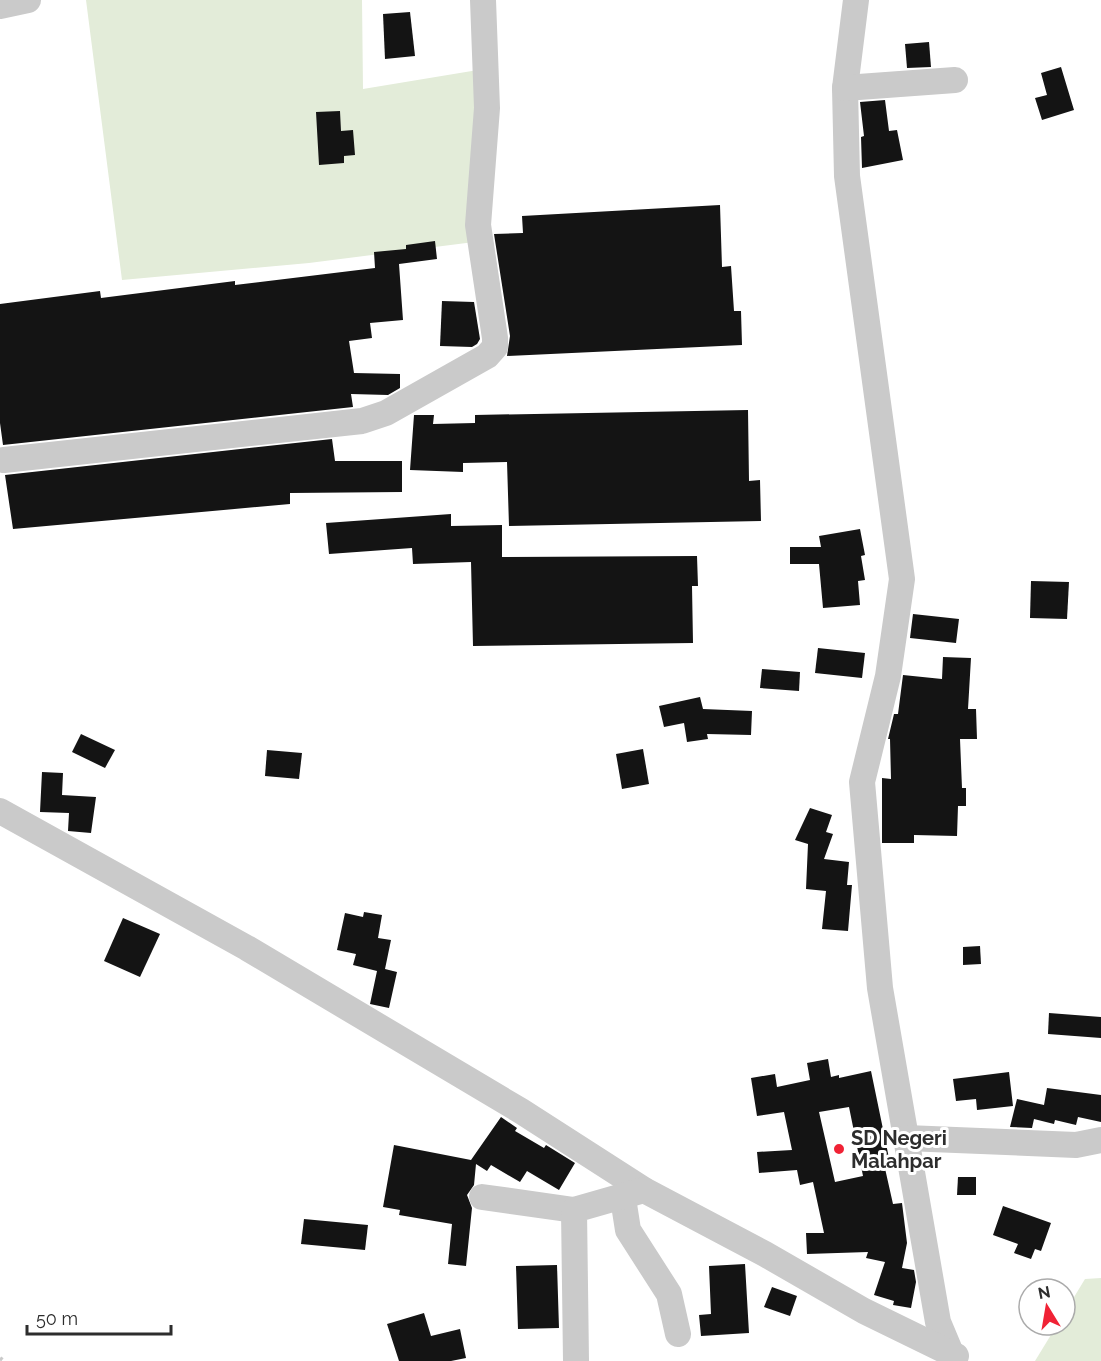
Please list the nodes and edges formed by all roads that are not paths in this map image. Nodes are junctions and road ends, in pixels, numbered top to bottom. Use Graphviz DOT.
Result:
graph roads {
  1 [pos="28,0"];
  2 [pos="483,0"];
  3 [pos="856,0"];
  4 [pos="0,6"];
  5 [pos="955,80"];
  6 [pos="845,88"];
  7 [pos="4,460"];
  8 [pos="0,811"];
  9 [pos="906,1138"];
  10 [pos="1101,1140"];
  11 [pos="634,1194"];
  12 [pos="482,1197"];
  13 [pos="574,1210"];
  14 [pos="678,1335"];
  15 [pos="957,1357"];
  16 [pos="576,1361"];
  1 -- 4 [label="street"];
  2 -- 7 [label="street"];
  3 -- 6 [label="street"];
  5 -- 6 [label="street"];
  6 -- 9 [label="street"];
  8 -- 11 [label="street"];
  9 -- 10 [label="street"];
  9 -- 15 [label="street"];
  11 -- 13 [label="street"];
  11 -- 14 [label="street"];
  11 -- 15 [label="street"];
  12 -- 13 [label="street"];
  13 -- 16 [label="street"];
}
